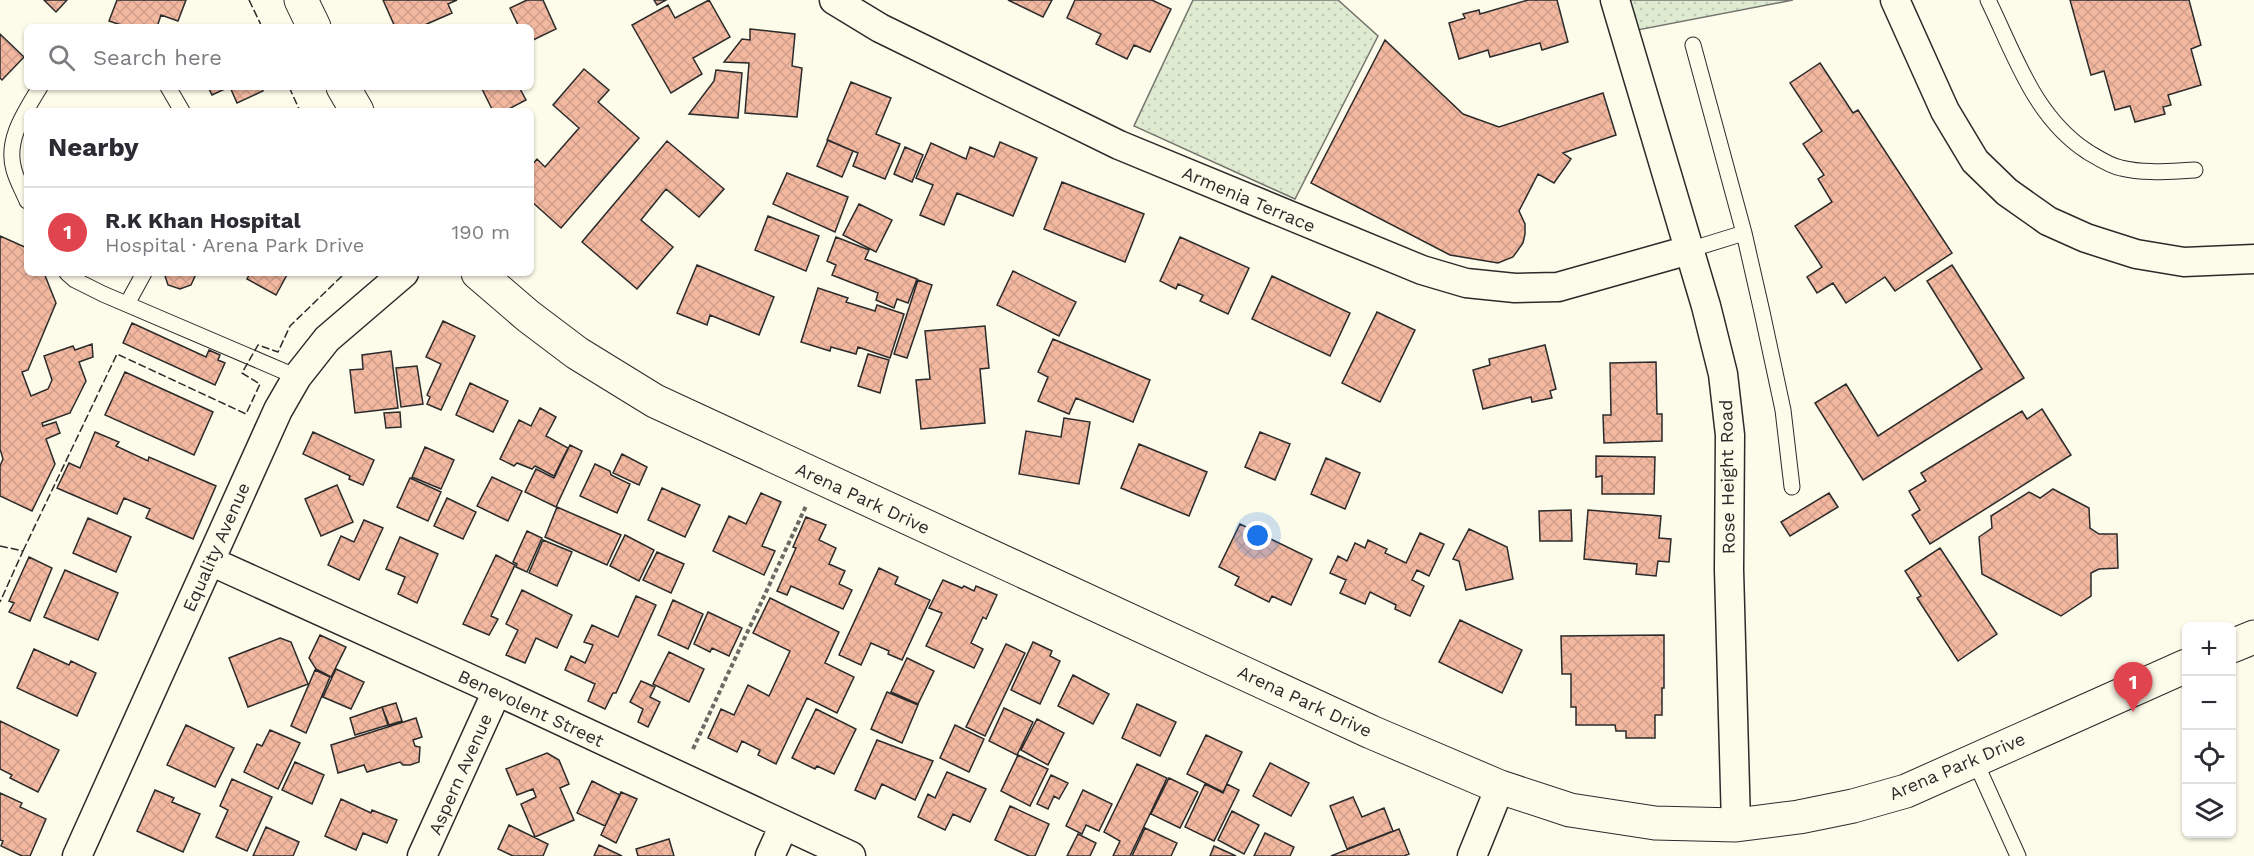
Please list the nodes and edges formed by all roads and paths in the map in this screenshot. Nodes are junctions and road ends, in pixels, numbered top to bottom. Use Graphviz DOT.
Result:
graph roads {
  1 [pos="301,0"];
  2 [pos="834,0"];
  3 [pos="1615,0"];
  4 [pos="1895,0"];
  5 [pos="1988,0"];
  6 [pos="313,24"];
  7 [pos="1693,45"];
  8 [pos="37,90"];
  9 [pos="170,90"];
  10 [pos="345,90"];
  11 [pos="27,108"];
  12 [pos="180,108"];
  13 [pos="355,108"];
  14 [pos="24,113"];
  15 [pos="2195,170"];
  16 [pos="24,194"];
  17 [pos="1744,233"];
  18 [pos="1689,250"];
  19 [pos="2254,259"];
  20 [pos="70,276"];
  21 [pos="142,276"];
  22 [pos="400,276"];
  23 [pos="481,276"];
  24 [pos="127,304"];
  25 [pos="297,377"];
  26 [pos="1792,487"];
  27 [pos="802,516"];
  28 [pos="210,561"];
  29 [pos="2254,636"];
  30 [pos="2236,644"];
  31 [pos="2182,668"];
  32 [pos="497,692"];
  33 [pos="1975,760"];
  34 [pos="680,777"];
  35 [pos="1500,787"];
  36 [pos="784,825"];
  37 [pos="1736,825"];
  38 [pos="77,856"];
  39 [pos="422,856"];
  40 [pos="770,856"];
  41 [pos="851,856"];
  42 [pos="1472,856"];
  43 [pos="2018,856"];
  1 -- 6 [label="street"];
  2 -- 18 [label="street, Armenia Terrace"];
  3 -- 18 [label="street, Rose Height Road"];
  4 -- 19 [label="street"];
  5 -- 15 [label="lane"];
  7 -- 17 [label="lane"];
  8 -- 11 [label="lane"];
  9 -- 12 [label="lane"];
  10 -- 13 [label="street"];
  14 -- 16 [label="lane"];
  17 -- 18 [label="lane"];
  17 -- 26 [label="lane"];
  18 -- 37 [label="street, Rose Height Road"];
  20 -- 24 [label="lane"];
  21 -- 24 [label="lane"];
  22 -- 25 [label="street, Equality Avenue"];
  23 -- 35 [label="street, Arena Park Drive"];
  24 -- 25 [label="lane"];
  25 -- 28 [label="street, Equality Avenue"];
  27 -- 34 [label="path"];
  28 -- 32 [label="street, Benevolent Street"];
  28 -- 38 [label="street, Equality Avenue"];
  29 -- 30 [label="street"];
  31 -- 33 [label="street, Arena Park Drive"];
  32 -- 34 [label="street, Benevolent Street"];
  32 -- 39 [label="street, Aspern Avenue"];
  33 -- 37 [label="street, Arena Park Drive"];
  33 -- 43 [label="lane"];
  34 -- 36 [label="street, Benevolent Street"];
  35 -- 37 [label="street, Arena Park Drive"];
  35 -- 42 [label="street"];
  36 -- 40 [label="street"];
  36 -- 41 [label="street, Benevolent Street"];
}
